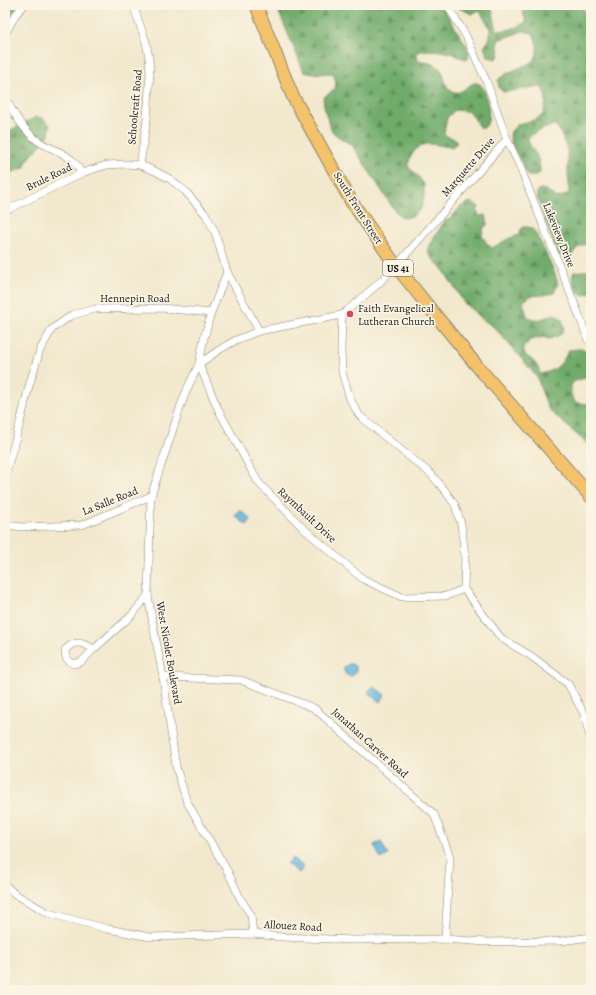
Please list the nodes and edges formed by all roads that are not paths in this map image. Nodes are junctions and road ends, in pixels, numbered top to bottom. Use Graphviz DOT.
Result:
graph roads {
  1 [pos="24,5"];
  2 [pos="133,5"];
  3 [pos="256,5"];
  4 [pos="447,5"];
  5 [pos="5,34"];
  6 [pos="5,97"];
  7 [pos="507,138"];
  8 [pos="140,165"];
  9 [pos="82,173"];
  10 [pos="5,211"];
  11 [pos="396,266"];
  12 [pos="227,272"];
  13 [pos="211,313"];
  14 [pos="342,315"];
  15 [pos="259,331"];
  16 [pos="588,340"];
  17 [pos="199,364"];
  18 [pos="5,476"];
  19 [pos="151,496"];
  20 [pos="591,497"];
  21 [pos="5,525"];
  22 [pos="464,590"];
  23 [pos="148,595"];
  24 [pos="94,649"];
  25 [pos="163,677"];
  26 [pos="591,741"];
  27 [pos="5,885"];
  28 [pos="253,934"];
  29 [pos="591,938"];
  30 [pos="445,939"];
  1 -- 5 [label="street"];
  2 -- 8 [label="street, Schoolcraft Road"];
  3 -- 11 [label="highway, South Front Street / US 41"];
  4 -- 7 [label="street, Marquette Drive"];
  6 -- 9 [label="street"];
  7 -- 11 [label="street, Marquette Drive"];
  7 -- 16 [label="street, Lakeview Drive"];
  8 -- 9 [label="street, Brule Road"];
  8 -- 12 [label="street"];
  9 -- 10 [label="street, Brule Road"];
  11 -- 14 [label="street, Marquette Drive"];
  11 -- 20 [label="highway, South Front Street / US 41"];
  12 -- 13 [label="street, West Nicolet Boulevard"];
  12 -- 15 [label="street"];
  13 -- 17 [label="street, West Nicolet Boulevard"];
  13 -- 18 [label="street, Hennepin Road"];
  14 -- 15 [label="street, West Nicolet Boulevard"];
  14 -- 22 [label="street"];
  15 -- 17 [label="street, West Nicolet Boulevard"];
  17 -- 19 [label="street, West Nicolet Boulevard"];
  17 -- 22 [label="street, Raymbault Drive"];
  19 -- 21 [label="street, La Salle Road"];
  19 -- 23 [label="street, West Nicolet Boulevard"];
  22 -- 26 [label="street"];
  23 -- 24 [label="street"];
  23 -- 25 [label="street, West Nicolet Boulevard"];
  25 -- 28 [label="street, West Nicolet Boulevard"];
  25 -- 30 [label="street, Jonathan Carver Road"];
  27 -- 28 [label="street, Allouez Road"];
  28 -- 30 [label="street, Allouez Road"];
  29 -- 30 [label="street, Allouez Road"];
}
